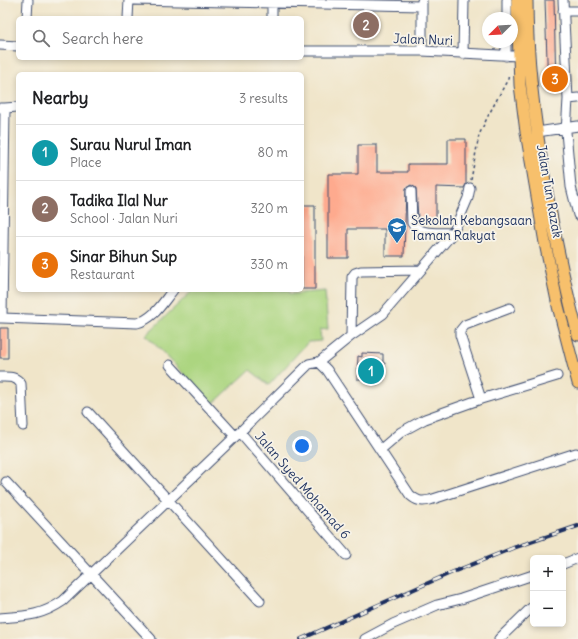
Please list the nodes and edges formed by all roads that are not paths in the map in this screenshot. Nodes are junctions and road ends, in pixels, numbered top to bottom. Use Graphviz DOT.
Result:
graph roads {
  1 [pos="28,0"];
  2 [pos="129,0"];
  3 [pos="134,0"];
  4 [pos="464,0"];
  5 [pos="507,0"];
  6 [pos="517,0"];
  7 [pos="527,0"];
  8 [pos="563,0"];
  9 [pos="272,1"];
  10 [pos="422,3"];
  11 [pos="563,11"];
  12 [pos="578,11"];
  13 [pos="507,12"];
  14 [pos="27,16"];
  15 [pos="128,16"];
  16 [pos="272,16"];
  17 [pos="0,45"];
  18 [pos="16,46"];
  19 [pos="506,48"];
  20 [pos="304,51"];
  21 [pos="422,51"];
  22 [pos="463,54"];
  23 [pos="506,56"];
  24 [pos="519,56"];
  25 [pos="578,98"];
  26 [pos="568,99"];
  27 [pos="16,107"];
  28 [pos="2,108"];
  29 [pos="578,126"];
  30 [pos="566,127"];
  31 [pos="537,132"];
  32 [pos="470,188"];
  33 [pos="411,190"];
  34 [pos="578,215"];
  35 [pos="452,233"];
  36 [pos="420,270"];
  37 [pos="171,292"];
  38 [pos="510,308"];
  39 [pos="1,318"];
  40 [pos="578,335"];
  41 [pos="351,336"];
  42 [pos="319,362"];
  43 [pos="170,365"];
  44 [pos="557,376"];
  45 [pos="0,377"];
  46 [pos="578,383"];
  47 [pos="481,399"];
  48 [pos="88,412"];
  49 [pos="23,426"];
  50 [pos="238,434"];
  51 [pos="380,450"];
  52 [pos="576,453"];
  53 [pos="6,482"];
  54 [pos="168,501"];
  55 [pos="346,555"];
  56 [pos="578,558"];
  57 [pos="566,563"];
  58 [pos="91,574"];
  59 [pos="530,576"];
  60 [pos="260,601"];
  61 [pos="530,609"];
  62 [pos="0,618"];
  63 [pos="151,639"];
  64 [pos="366,639"];
  65 [pos="499,639"];
  1 -- 14 [label="street"];
  2 -- 15 [label="street"];
  3 -- 9 [label="street"];
  4 -- 22 [label="street"];
  5 -- 13 [label="street"];
  6 -- 24 [label="main road, Jalan Tun Razak"];
  7 -- 31 [label="main road, Jalan Tun Razak"];
  8 -- 11 [label="street"];
  9 -- 10 [label="street"];
  9 -- 16 [label="street"];
  10 -- 21 [label="street"];
  11 -- 12 [label="street"];
  11 -- 26 [label="street"];
  17 -- 18 [label="street"];
  19 -- 23 [label="street"];
  20 -- 21 [label="street, Jalan Nuri"];
  21 -- 22 [label="street, Jalan Nuri"];
  22 -- 23 [label="street, Jalan Nuri"];
  23 -- 24 [label="street, Jalan Nuri"];
  24 -- 46 [label="main road, Jalan Tun Razak"];
  25 -- 26 [label="street"];
  26 -- 30 [label="street"];
  27 -- 28 [label="street"];
  28 -- 39 [label="street"];
  29 -- 30 [label="street"];
  30 -- 31 [label="street"];
  30 -- 34 [label="street"];
  31 -- 40 [label="main road, Jalan Tun Razak"];
  32 -- 35 [label="street"];
  33 -- 35 [label="street"];
  35 -- 36 [label="street"];
  36 -- 41 [label="street"];
  36 -- 41 [label="street"];
  37 -- 39 [label="street"];
  38 -- 47 [label="street"];
  41 -- 42 [label="street"];
  42 -- 50 [label="street"];
  42 -- 51 [label="street"];
  43 -- 50 [label="street, Jalan Syed Mohamad 6"];
  44 -- 47 [label="street"];
  45 -- 49 [label="street"];
  47 -- 51 [label="street"];
  48 -- 54 [label="street"];
  50 -- 54 [label="street"];
  50 -- 55 [label="street, Jalan Syed Mohamad 6"];
  51 -- 52 [label="street"];
  53 -- 58 [label="street"];
  54 -- 58 [label="street"];
  54 -- 60 [label="street"];
  56 -- 57 [label="street"];
  58 -- 62 [label="street"];
  58 -- 63 [label="street"];
  59 -- 64 [label="street"];
  61 -- 65 [label="street"];
}
